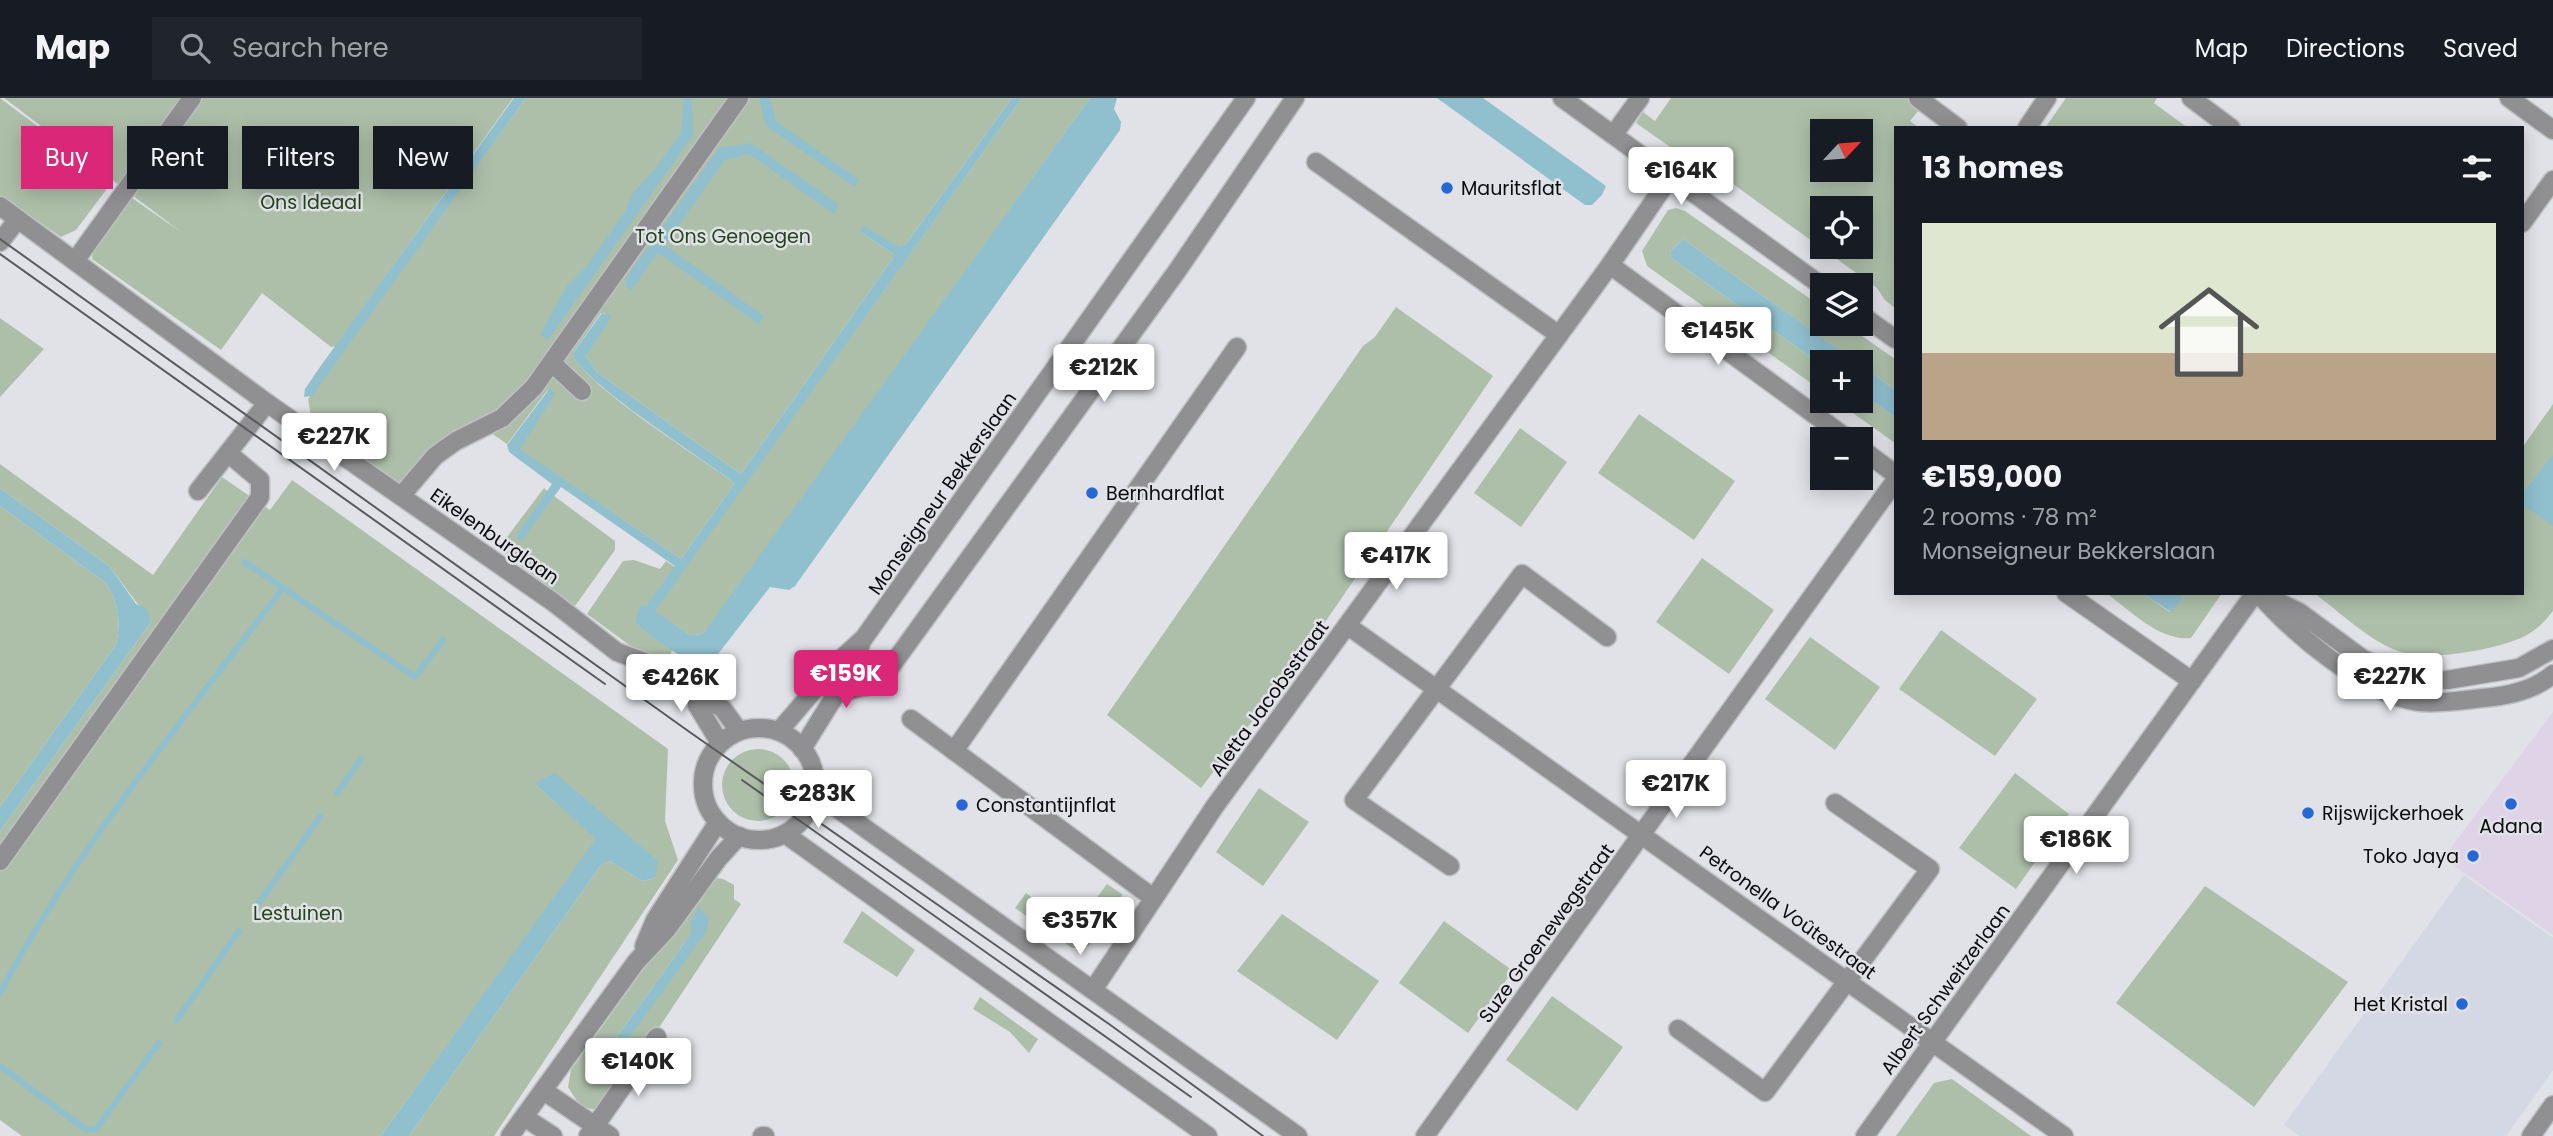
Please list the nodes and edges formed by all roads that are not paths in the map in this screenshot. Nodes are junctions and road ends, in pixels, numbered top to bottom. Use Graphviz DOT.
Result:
graph roads {
  1 [pos="192,98"];
  2 [pos="738,98"];
  3 [pos="1246,98"];
  4 [pos="1295,98"];
  5 [pos="1562,98"];
  6 [pos="1640,98"];
  7 [pos="1918,98"];
  8 [pos="2048,98"];
  9 [pos="2191,98"];
  10 [pos="2509,98"];
  11 [pos="1955,126"];
  12 [pos="2027,126"];
  13 [pos="2228,126"];
  14 [pos="2553,130"];
  15 [pos="1614,134"];
  16 [pos="1316,162"];
  17 [pos="1671,176"];
  18 [pos="2553,180"];
  19 [pos="0,206"];
  20 [pos="18,219"];
  21 [pos="2524,220"];
  22 [pos="0,242"];
  23 [pos="75,261"];
  24 [pos="1610,265"];
  25 [pos="1810,277"];
  26 [pos="1873,323"];
  27 [pos="1559,335"];
  28 [pos="1894,338"];
  29 [pos="1237,347"];
  30 [pos="552,363"];
  31 [pos="582,391"];
  32 [pos="267,403"];
  33 [pos="1832,427"];
  34 [pos="228,453"];
  35 [pos="1873,458"];
  36 [pos="1894,473"];
  37 [pos="1894,482"];
  38 [pos="198,491"];
  39 [pos="401,496"];
  40 [pos="2069,595"];
  41 [pos="2256,595"];
  42 [pos="2259,595"];
  43 [pos="2261,595"];
  44 [pos="1348,626"];
  45 [pos="1606,637"];
  46 [pos="2553,649"];
  47 [pos="2553,674"];
  48 [pos="2192,681"];
  49 [pos="829,688"];
  50 [pos="1436,689"];
  51 [pos="697,695"];
  52 [pos="911,719"];
  53 [pos="740,731"];
  54 [pos="779,732"];
  55 [pos="719,743"];
  56 [pos="802,749"];
  57 [pos="954,751"];
  58 [pos="814,792"];
  59 [pos="1835,803"];
  60 [pos="718,822"];
  61 [pos="785,834"];
  62 [pos="1643,834"];
  63 [pos="739,836"];
  64 [pos="0,861"];
  65 [pos="1450,866"];
  66 [pos="1152,897"];
  67 [pos="636,962"];
  68 [pos="1847,980"];
  69 [pos="1093,990"];
  70 [pos="1678,1029"];
  71 [pos="657,1037"];
  72 [pos="1933,1042"];
  73 [pos="544,1091"];
  74 [pos="2553,1105"];
  75 [pos="524,1117"];
  76 [pos="597,1133"];
  77 [pos="510,1136"];
  78 [pos="553,1136"];
  79 [pos="1208,1136"];
  80 [pos="1298,1136"];
  81 [pos="1425,1136"];
  82 [pos="1866,1136"];
  83 [pos="2064,1136"];
  84 [pos="2531,1136"];
  1 -- 23 [label="street"];
  2 -- 30 [label="street"];
  3 -- 49 [label="street, Monseigneur Bekkerslaan"];
  4 -- 49 [label="street"];
  5 -- 15 [label="street"];
  6 -- 15 [label="street"];
  7 -- 11 [label="street"];
  8 -- 12 [label="street"];
  9 -- 13 [label="street"];
  10 -- 14 [label="street"];
  15 -- 17 [label="street"];
  16 -- 27 [label="street"];
  17 -- 24 [label="street, Aletta Jacobsstraat"];
  17 -- 25 [label="street"];
  18 -- 21 [label="street"];
  19 -- 20 [label="street, Eikelenburglaan"];
  20 -- 22 [label="street"];
  20 -- 23 [label="street, Eikelenburglaan"];
  23 -- 32 [label="street, Eikelenburglaan"];
  24 -- 27 [label="street, Aletta Jacobsstraat"];
  24 -- 33 [label="street"];
  26 -- 28 [label="street"];
  27 -- 44 [label="street, Aletta Jacobsstraat"];
  29 -- 57 [label="street"];
  30 -- 31 [label="street"];
  30 -- 39 [label="street"];
  32 -- 34 [label="street"];
  32 -- 39 [label="street, Eikelenburglaan"];
  34 -- 38 [label="street"];
  34 -- 64 [label="street"];
  35 -- 36 [label="street"];
  37 -- 62 [label="street, Suze Groenewegstraat"];
  39 -- 51 [label="street, Eikelenburglaan"];
  40 -- 48 [label="street"];
  41 -- 48 [label="street, Albert Schweitzerlaan"];
  42 -- 47 [label="street"];
  43 -- 46 [label="street"];
  44 -- 50 [label="street, Petronella Voûtestraat"];
  44 -- 66 [label="street, Aletta Jacobsstraat"];
  45 -- 50 [label="street"];
  48 -- 72 [label="street, Albert Schweitzerlaan"];
  49 -- 54 [label="street, Monseigneur Bekkerslaan"];
  49 -- 56 [label="street, Monseigneur Bekkerslaan"];
  50 -- 62 [label="street, Petronella Voûtestraat"];
  50 -- 65 [label="street"];
  51 -- 53 [label="street, Eikelenburglaan"];
  51 -- 55 [label="street"];
  52 -- 57 [label="street"];
  53 -- 54 [label="street"];
  53 -- 55 [label="street"];
  54 -- 56 [label="street"];
  55 -- 60 [label="street"];
  56 -- 58 [label="street"];
  57 -- 66 [label="street"];
  58 -- 61 [label="street"];
  58 -- 69 [label="street"];
  59 -- 68 [label="street"];
  60 -- 63 [label="street"];
  60 -- 67 [label="street"];
  61 -- 63 [label="street"];
  61 -- 79 [label="street"];
  62 -- 68 [label="street, Petronella Voûtestraat"];
  62 -- 81 [label="street, Suze Groenewegstraat"];
  63 -- 67 [label="street"];
  66 -- 69 [label="street, Aletta Jacobsstraat"];
  67 -- 73 [label="street"];
  68 -- 70 [label="street"];
  68 -- 72 [label="street, Petronella Voûtestraat"];
  69 -- 80 [label="street"];
  71 -- 76 [label="street"];
  72 -- 82 [label="street, Albert Schweitzerlaan"];
  72 -- 83 [label="street, Petronella Voûtestraat"];
  73 -- 75 [label="street"];
  73 -- 76 [label="street"];
  74 -- 84 [label="street"];
  75 -- 77 [label="street"];
  75 -- 78 [label="street"];
}
